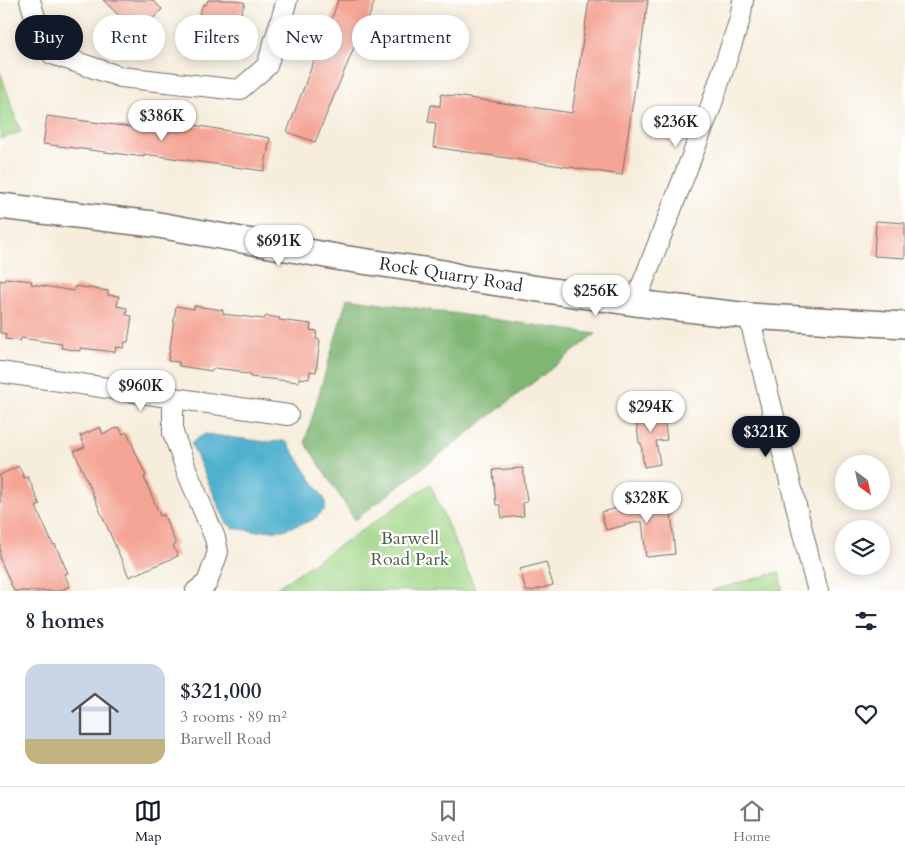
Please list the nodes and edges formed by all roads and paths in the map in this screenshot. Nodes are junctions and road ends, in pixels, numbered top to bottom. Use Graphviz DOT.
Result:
graph roads {
  1 [pos="30,0"];
  2 [pos="287,0"];
  3 [pos="743,0"];
  4 [pos="0,206"];
  5 [pos="635,303"];
  6 [pos="749,316"];
  7 [pos="905,325"];
  8 [pos="0,372"];
  9 [pos="173,399"];
  10 [pos="288,415"];
  11 [pos="196,591"];
  12 [pos="818,591"];
  1 -- 2 [label="street"];
  3 -- 5 [label="street"];
  4 -- 5 [label="main road, Rock Quarry Road"];
  5 -- 6 [label="main road, Rock Quarry Road"];
  6 -- 7 [label="main road, Rock Quarry Road"];
  6 -- 12 [label="street"];
  8 -- 9 [label="street"];
  9 -- 10 [label="street"];
  9 -- 11 [label="street"];
}
